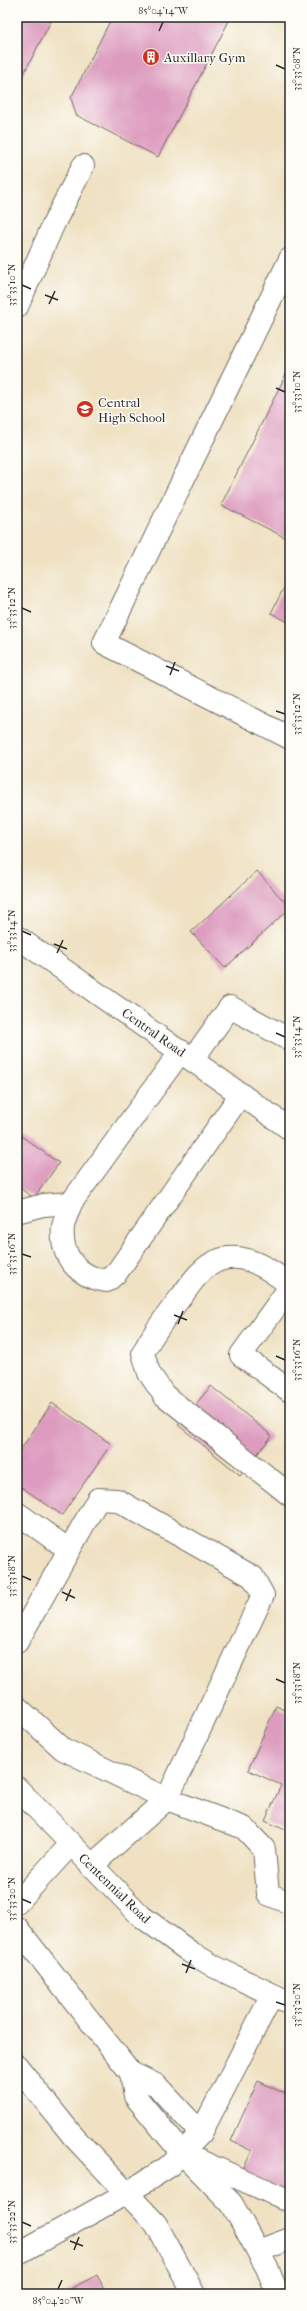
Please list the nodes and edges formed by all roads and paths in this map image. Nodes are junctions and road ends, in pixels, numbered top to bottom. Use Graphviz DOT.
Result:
graph roads {
  1 [pos="83,166"];
  2 [pos="290,259"];
  3 [pos="17,307"];
  4 [pos="290,738"];
  5 [pos="17,937"];
  6 [pos="290,1040"];
  7 [pos="187,1056"];
  8 [pos="240,1094"];
  9 [pos="290,1129"];
  10 [pos="71,1203"];
  11 [pos="17,1212"];
  12 [pos="290,1286"];
  13 [pos="290,1392"];
  14 [pos="290,1496"];
  15 [pos="17,1513"];
  16 [pos="69,1550"];
  17 [pos="17,1642"];
  18 [pos="17,1707"];
  19 [pos="17,1788"];
  20 [pos="166,1799"];
  21 [pos="71,1844"];
  22 [pos="91,1866"];
  23 [pos="17,1903"];
  24 [pos="290,1903"];
  25 [pos="17,1928"];
  26 [pos="281,1999"];
  27 [pos="17,2066"];
  28 [pos="131,2073"];
  29 [pos="201,2133"];
  30 [pos="182,2154"];
  31 [pos="127,2193"];
  32 [pos="290,2202"];
  33 [pos="290,2238"];
  34 [pos="258,2251"];
  35 [pos="17,2254"];
  36 [pos="194,2294"];
  37 [pos="278,2294"];
  1 -- 3 [label="street"];
  2 -- 4 [label="street"];
  5 -- 7 [label="street, Central Road"];
  6 -- 7 [label="street"];
  7 -- 8 [label="street, Central Road"];
  7 -- 10 [label="street"];
  8 -- 9 [label="street, Central Road"];
  8 -- 10 [label="street"];
  10 -- 11 [label="street"];
  12 -- 13 [label="street"];
  12 -- 14 [label="street"];
  15 -- 16 [label="street"];
  16 -- 17 [label="street"];
  16 -- 20 [label="street"];
  18 -- 20 [label="street"];
  19 -- 21 [label="street, Centennial Road"];
  20 -- 22 [label="street"];
  20 -- 24 [label="street"];
  21 -- 22 [label="street, Centennial Road"];
  21 -- 23 [label="street"];
  22 -- 26 [label="street, Centennial Road"];
  25 -- 28 [label="street"];
  26 -- 29 [label="street"];
  27 -- 31 [label="street"];
  28 -- 29 [label="street"];
  28 -- 30 [label="street"];
  29 -- 30 [label="street"];
  30 -- 31 [label="street"];
  30 -- 32 [label="street"];
  30 -- 34 [label="street"];
  31 -- 35 [label="street"];
  31 -- 36 [label="street"];
  33 -- 34 [label="street"];
  34 -- 37 [label="street"];
}
